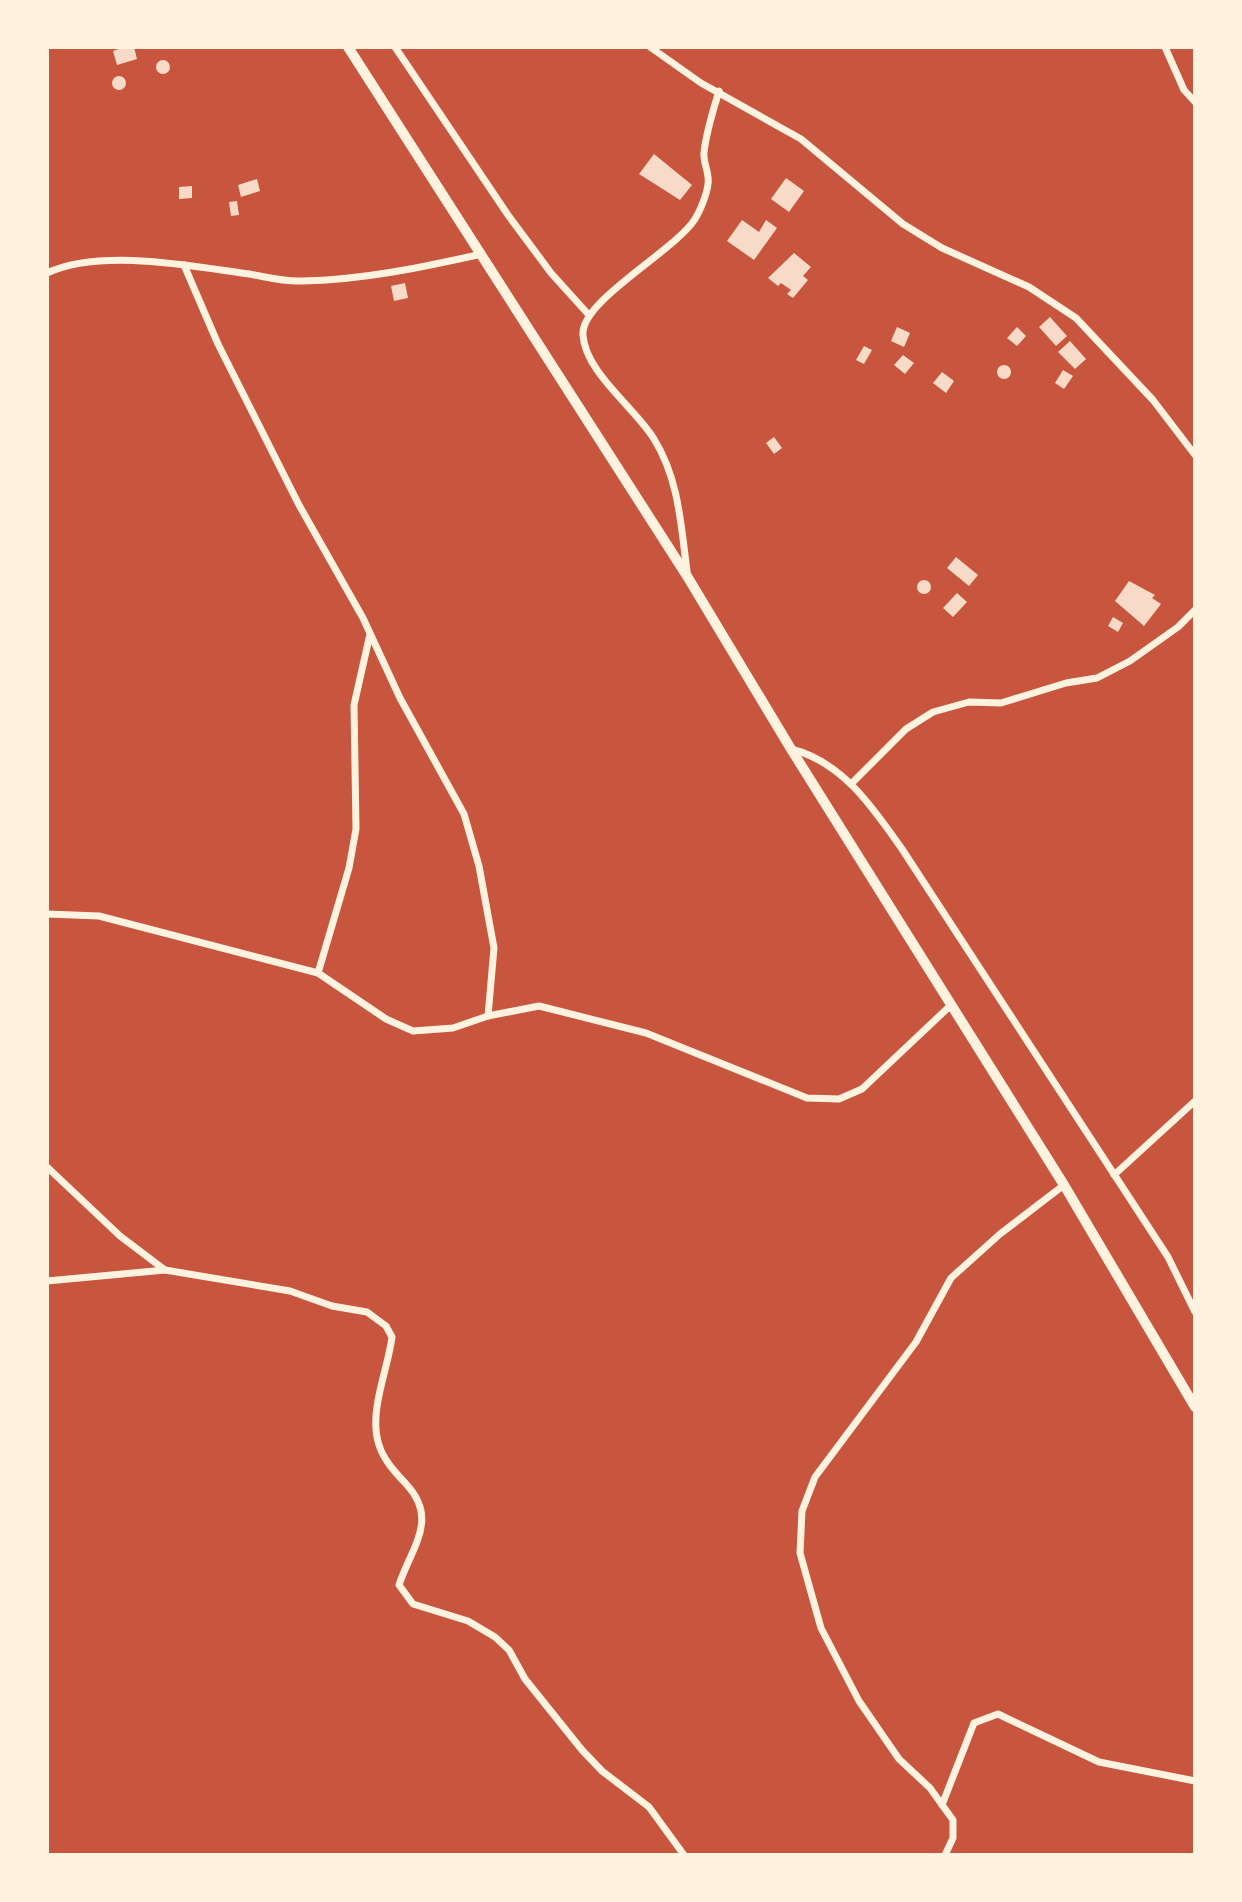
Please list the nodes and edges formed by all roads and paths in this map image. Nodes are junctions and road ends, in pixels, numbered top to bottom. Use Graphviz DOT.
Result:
graph roads {
  1 [pos="348,47"];
  2 [pos="395,47"];
  3 [pos="650,47"];
  4 [pos="1165,47"];
  5 [pos="719,91"];
  6 [pos="1195,102"];
  7 [pos="483,254"];
  8 [pos="184,265"];
  9 [pos="47,273"];
  10 [pos="588,314"];
  11 [pos="1195,455"];
  12 [pos="687,576"];
  13 [pos="1195,610"];
  14 [pos="370,634"];
  15 [pos="791,749"];
  16 [pos="851,784"];
  17 [pos="47,914"];
  18 [pos="318,973"];
  19 [pos="951,1005"];
  20 [pos="488,1016"];
  21 [pos="1195,1101"];
  22 [pos="47,1167"];
  23 [pos="1114,1175"];
  24 [pos="1064,1185"];
  25 [pos="165,1270"];
  26 [pos="47,1281"];
  27 [pos="1195,1312"];
  28 [pos="1195,1407"];
  29 [pos="1195,1781"];
  30 [pos="942,1805"];
  31 [pos="684,1855"];
  32 [pos="945,1855"];
  1 -- 7 [label="main road"];
  2 -- 10 [label="street"];
  3 -- 5 [label="street"];
  4 -- 6 [label="street"];
  5 -- 10 [label="street"];
  5 -- 11 [label="street"];
  7 -- 8 [label="street"];
  7 -- 12 [label="main road"];
  8 -- 9 [label="street"];
  8 -- 14 [label="street"];
  10 -- 12 [label="street"];
  12 -- 15 [label="main road"];
  13 -- 16 [label="street"];
  14 -- 18 [label="street"];
  14 -- 20 [label="street"];
  15 -- 16 [label="street"];
  15 -- 19 [label="main road"];
  16 -- 23 [label="street"];
  17 -- 18 [label="street"];
  18 -- 20 [label="street"];
  19 -- 20 [label="street"];
  19 -- 24 [label="main road"];
  21 -- 23 [label="street"];
  22 -- 25 [label="street"];
  23 -- 27 [label="street"];
  24 -- 28 [label="main road"];
  24 -- 30 [label="street"];
  25 -- 26 [label="street"];
  25 -- 31 [label="street"];
  29 -- 30 [label="street"];
  30 -- 32 [label="street"];
}
